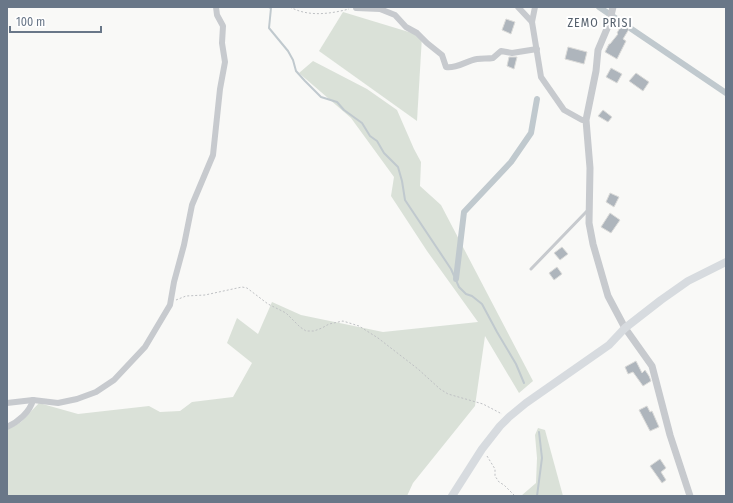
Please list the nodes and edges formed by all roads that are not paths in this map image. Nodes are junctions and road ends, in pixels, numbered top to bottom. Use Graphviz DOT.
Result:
graph roads {
  1 [pos="216,7"];
  2 [pos="356,7"];
  3 [pos="518,7"];
  4 [pos="534,7"];
  5 [pos="613,7"];
  6 [pos="532,22"];
  7 [pos="537,49"];
  8 [pos="586,120"];
  9 [pos="589,210"];
  10 [pos="726,262"];
  11 [pos="531,269"];
  12 [pos="625,328"];
  13 [pos="33,400"];
  14 [pos="7,403"];
  15 [pos="7,428"];
  16 [pos="452,496"];
  17 [pos="690,496"];
  1 -- 13 [label="street"];
  2 -- 7 [label="street"];
  3 -- 6 [label="street"];
  4 -- 6 [label="street"];
  5 -- 8 [label="street"];
  6 -- 7 [label="street"];
  7 -- 8 [label="street"];
  8 -- 9 [label="street"];
  9 -- 11 [label="lane"];
  9 -- 12 [label="street"];
  10 -- 12 [label="main road"];
  12 -- 16 [label="main road"];
  12 -- 17 [label="street"];
  13 -- 14 [label="street"];
  13 -- 15 [label="street"];
}
